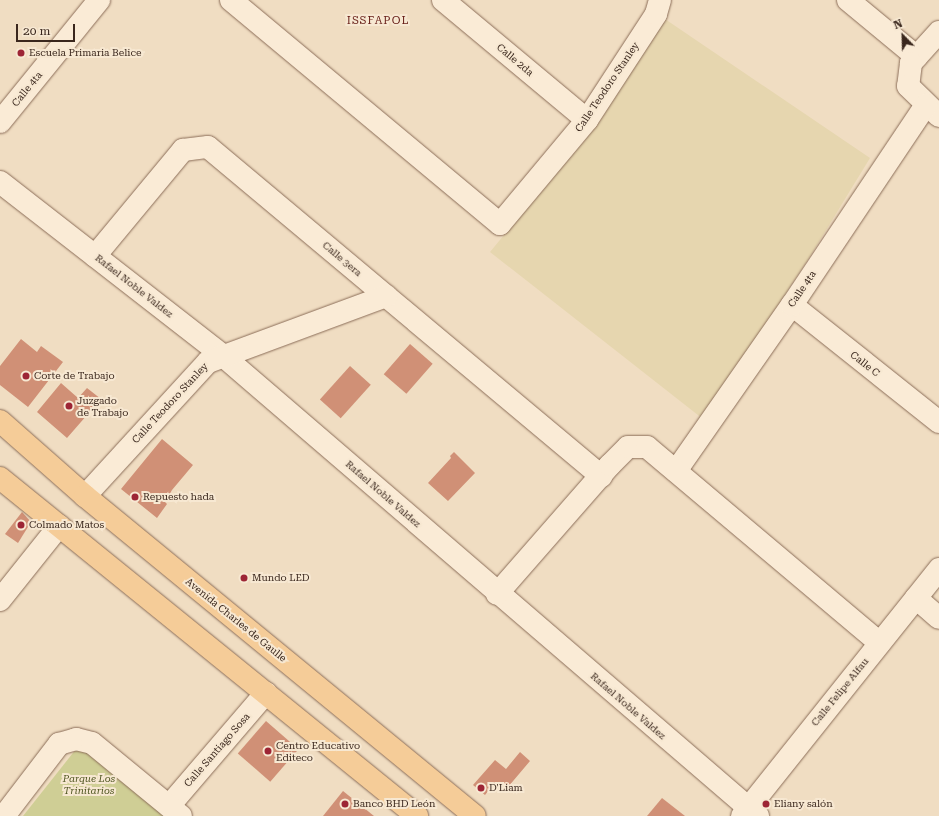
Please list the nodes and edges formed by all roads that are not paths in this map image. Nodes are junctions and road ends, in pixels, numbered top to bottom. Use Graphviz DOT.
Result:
graph roads {
  1 [pos="99,0"];
  2 [pos="231,0"];
  3 [pos="443,0"];
  4 [pos="848,0"];
  5 [pos="659,1"];
  6 [pos="939,32"];
  7 [pos="917,57"];
  8 [pos="932,111"];
  9 [pos="587,120"];
  10 [pos="0,122"];
  11 [pos="0,182"];
  12 [pos="95,256"];
  13 [pos="386,296"];
  14 [pos="792,305"];
  15 [pos="222,355"];
  16 [pos="0,421"];
  17 [pos="939,422"];
  18 [pos="676,471"];
  19 [pos="601,476"];
  20 [pos="0,478"];
  21 [pos="85,496"];
  22 [pos="59,526"];
  23 [pos="939,569"];
  24 [pos="497,594"];
  25 [pos="916,598"];
  26 [pos="0,600"];
  27 [pos="939,618"];
  28 [pos="880,643"];
  29 [pos="266,693"];
  30 [pos="175,811"];
  31 [pos="749,813"];
  32 [pos="4,816"];
  33 [pos="417,816"];
  34 [pos="475,816"];
  1 -- 10 [label="street, Calle 4ta"];
  2 -- 9 [label="street, Calle Teodoro Stanley"];
  3 -- 9 [label="street, Calle 2da"];
  4 -- 7 [label="street"];
  5 -- 9 [label="street, Calle Teodoro Stanley"];
  6 -- 7 [label="street"];
  7 -- 8 [label="street"];
  8 -- 14 [label="street, Calle 4ta"];
  11 -- 12 [label="street, Rafael Noble Valdez"];
  12 -- 13 [label="street, Calle 3era"];
  12 -- 15 [label="street, Rafael Noble Valdez"];
  13 -- 15 [label="street, Calle Teodoro Stanley"];
  13 -- 19 [label="street, Calle 3era"];
  14 -- 17 [label="street, Calle C"];
  14 -- 18 [label="street, Calle 4ta"];
  15 -- 21 [label="street, Calle Teodoro Stanley"];
  15 -- 24 [label="street, Rafael Noble Valdez"];
  16 -- 21 [label="main road, Avenida Charles de Gaulle"];
  18 -- 19 [label="street"];
  18 -- 28 [label="street"];
  19 -- 24 [label="street"];
  20 -- 22 [label="main road"];
  21 -- 34 [label="main road, Avenida Charles de Gaulle"];
  22 -- 26 [label="street"];
  22 -- 29 [label="main road"];
  23 -- 25 [label="street, Calle Felipe Alfau"];
  24 -- 31 [label="street, Rafael Noble Valdez"];
  25 -- 27 [label="street"];
  25 -- 28 [label="street, Calle Felipe Alfau"];
  28 -- 31 [label="street, Calle Felipe Alfau"];
  29 -- 30 [label="street, Calle Santiago Sosa"];
  29 -- 33 [label="main road"];
  30 -- 32 [label="street, Calle Santiago Sosa"];
}
